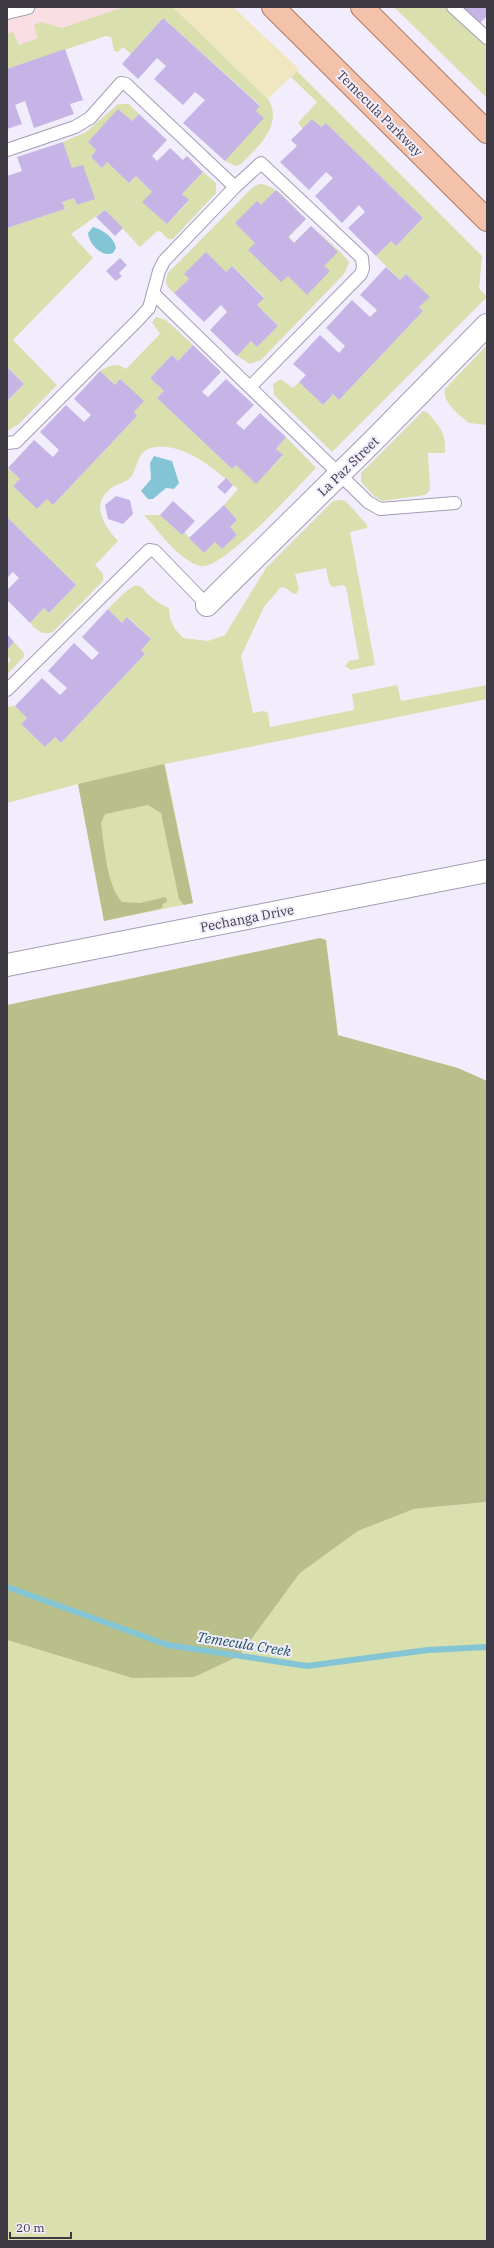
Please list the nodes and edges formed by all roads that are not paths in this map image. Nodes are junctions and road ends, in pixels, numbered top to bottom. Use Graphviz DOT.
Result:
graph roads {
  1 [pos="29,7"];
  2 [pos="273,7"];
  3 [pos="362,7"];
  4 [pos="453,7"];
  5 [pos="7,13"];
  6 [pos="487,38"];
  7 [pos="487,132"];
  8 [pos="7,150"];
  9 [pos="235,186"];
  10 [pos="487,220"];
  11 [pos="154,294"];
  12 [pos="487,325"];
  13 [pos="250,387"];
  14 [pos="7,443"];
  15 [pos="340,474"];
  16 [pos="455,503"];
  17 [pos="207,605"];
  18 [pos="7,690"];
  19 [pos="487,871"];
  20 [pos="7,965"];
  1 -- 5 [label="lane"];
  2 -- 10 [label="main road, Temecula Parkway"];
  3 -- 7 [label="main road"];
  4 -- 6 [label="lane"];
  8 -- 9 [label="lane"];
  9 -- 11 [label="lane"];
  9 -- 13 [label="lane"];
  11 -- 13 [label="lane"];
  11 -- 14 [label="lane"];
  12 -- 15 [label="street, La Paz Street"];
  13 -- 15 [label="lane"];
  15 -- 16 [label="lane"];
  15 -- 17 [label="street, La Paz Street"];
  17 -- 18 [label="lane"];
  19 -- 20 [label="street, Pechanga Drive"];
}
